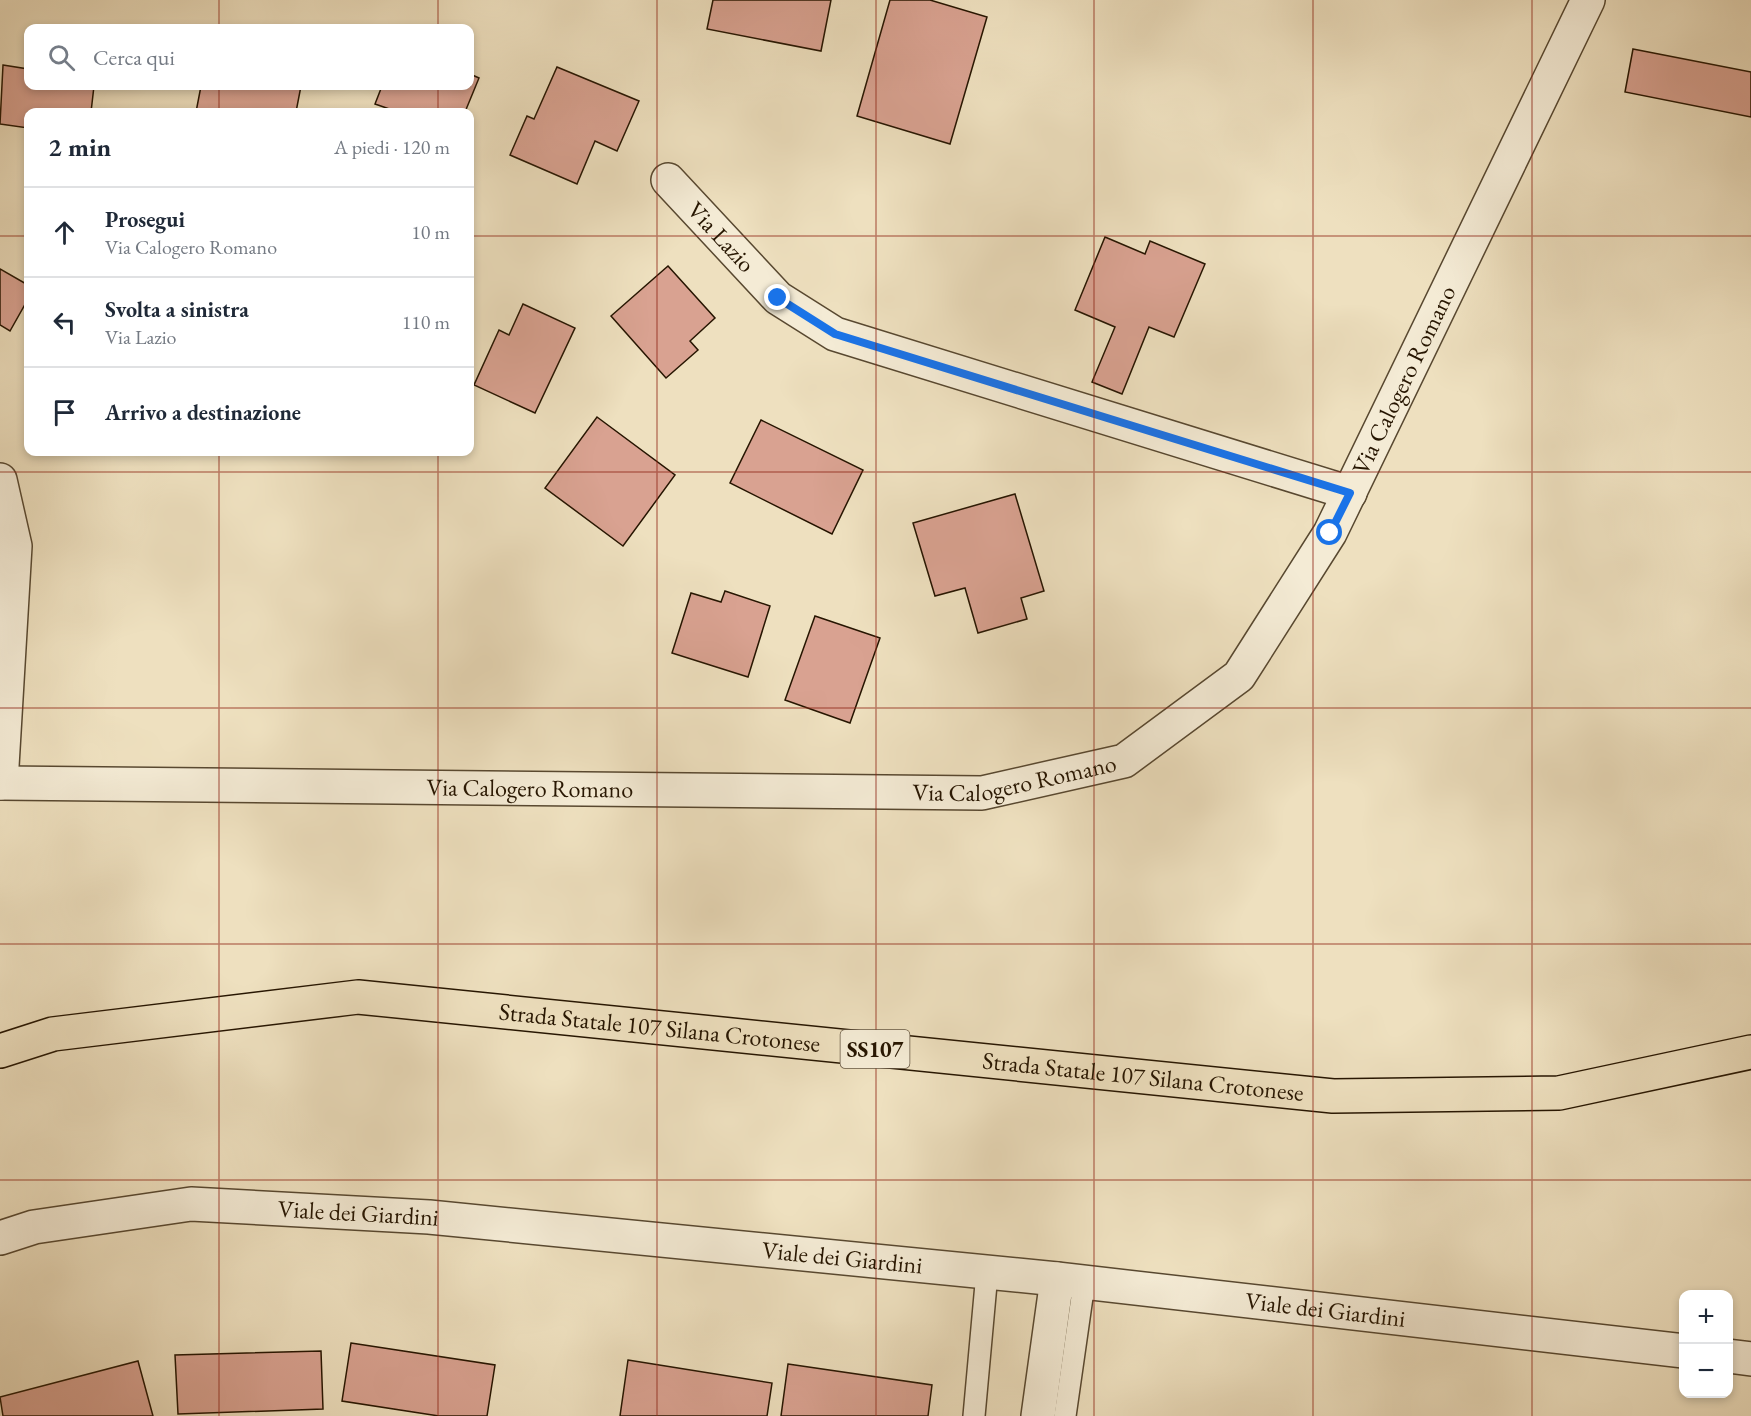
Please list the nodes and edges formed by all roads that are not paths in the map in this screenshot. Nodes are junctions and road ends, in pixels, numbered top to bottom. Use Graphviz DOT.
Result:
graph roads {
  1 [pos="1588,0"];
  2 [pos="669,180"];
  3 [pos="0,480"];
  4 [pos="1350,493"];
  5 [pos="1,783"];
  6 [pos="0,1051"];
  7 [pos="1751,1052"];
  8 [pos="0,1238"];
  9 [pos="987,1273"];
  10 [pos="1071,1281"];
  11 [pos="1679,1351"];
  12 [pos="1733,1357"];
  13 [pos="1751,1359"];
  14 [pos="974,1416"];
  15 [pos="1038,1416"];
  16 [pos="1065,1416"];
  1 -- 4 [label="street, Via Calogero Romano"];
  2 -- 4 [label="street, Via Lazio"];
  3 -- 5 [label="street"];
  4 -- 5 [label="street, Via Calogero Romano"];
  6 -- 7 [label="highway, Strada Statale 107 Silana Crotonese / SS107"];
  8 -- 9 [label="street, Viale dei Giardini"];
  9 -- 10 [label="street, Viale dei Giardini"];
  9 -- 14 [label="lane"];
  10 -- 11 [label="street, Viale dei Giardini"];
  10 -- 15 [label="street"];
  10 -- 16 [label="lane"];
  12 -- 13 [label="street"];
}
